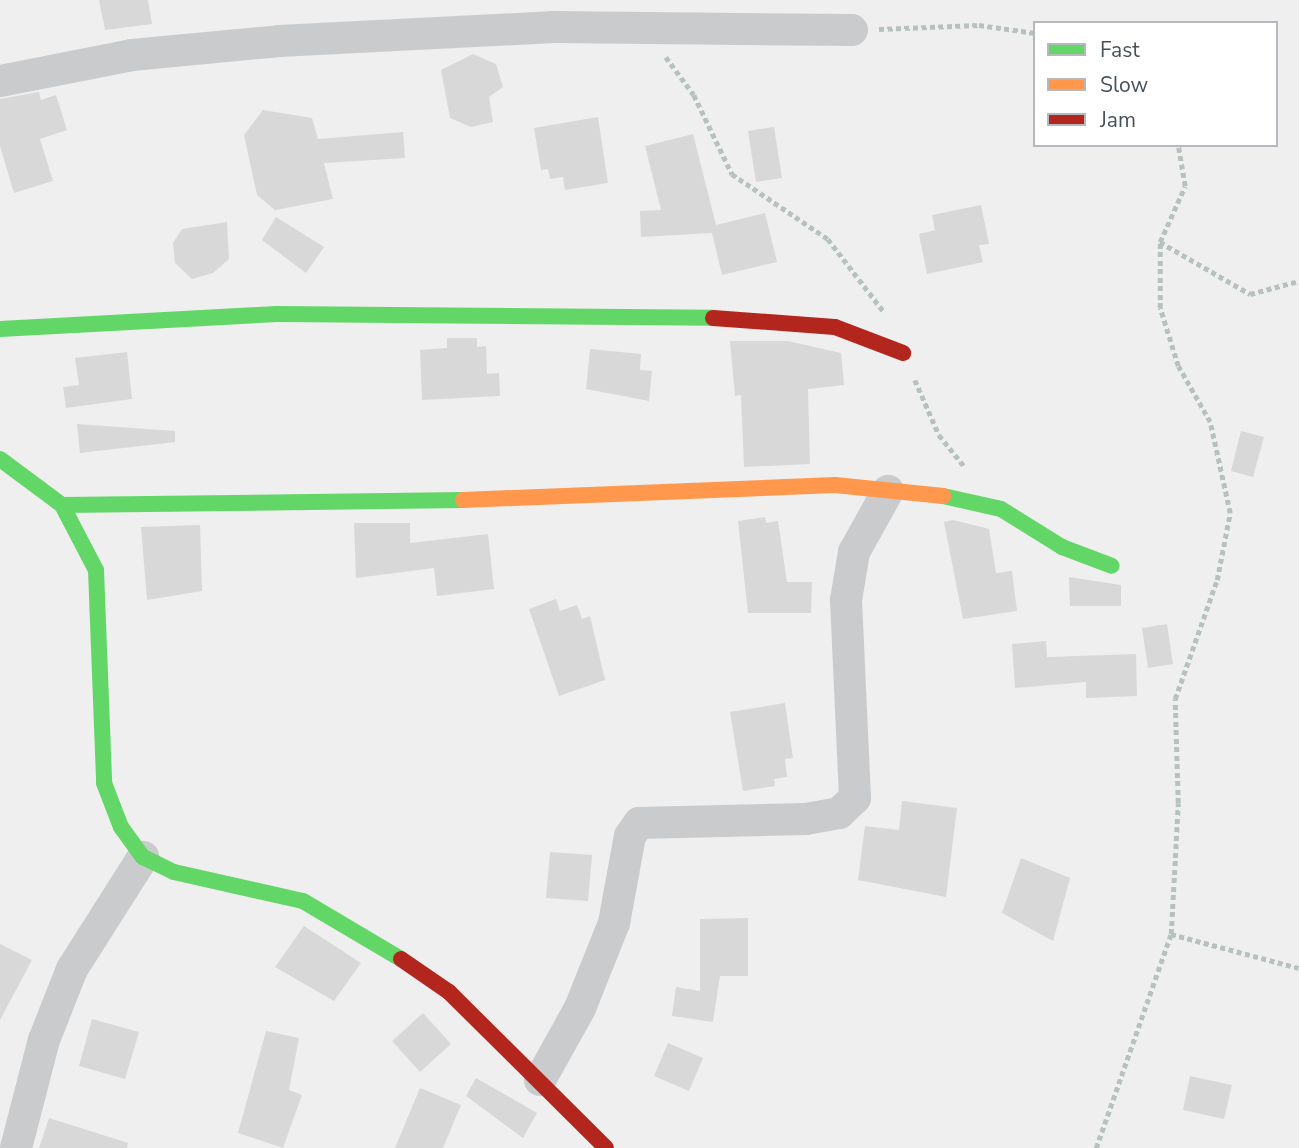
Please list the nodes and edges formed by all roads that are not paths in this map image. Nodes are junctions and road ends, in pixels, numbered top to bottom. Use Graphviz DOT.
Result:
graph roads {
  1 [pos="546,13"];
  2 [pos="852,30"];
  3 [pos="0,80"];
  4 [pos="0,329"];
  5 [pos="903,353"];
  6 [pos="0,459"];
  7 [pos="888,491"];
  8 [pos="62,505"];
  9 [pos="1112,566"];
  10 [pos="143,857"];
  11 [pos="540,1080"];
  12 [pos="16,1148"];
  13 [pos="606,1148"];
  1 -- 2 [label="street"];
  1 -- 3 [label="street"];
  4 -- 5 [label="street"];
  6 -- 8 [label="street"];
  7 -- 8 [label="street"];
  7 -- 9 [label="street"];
  7 -- 11 [label="street"];
  8 -- 10 [label="street"];
  10 -- 11 [label="street"];
  10 -- 12 [label="street"];
  11 -- 13 [label="street"];
}
